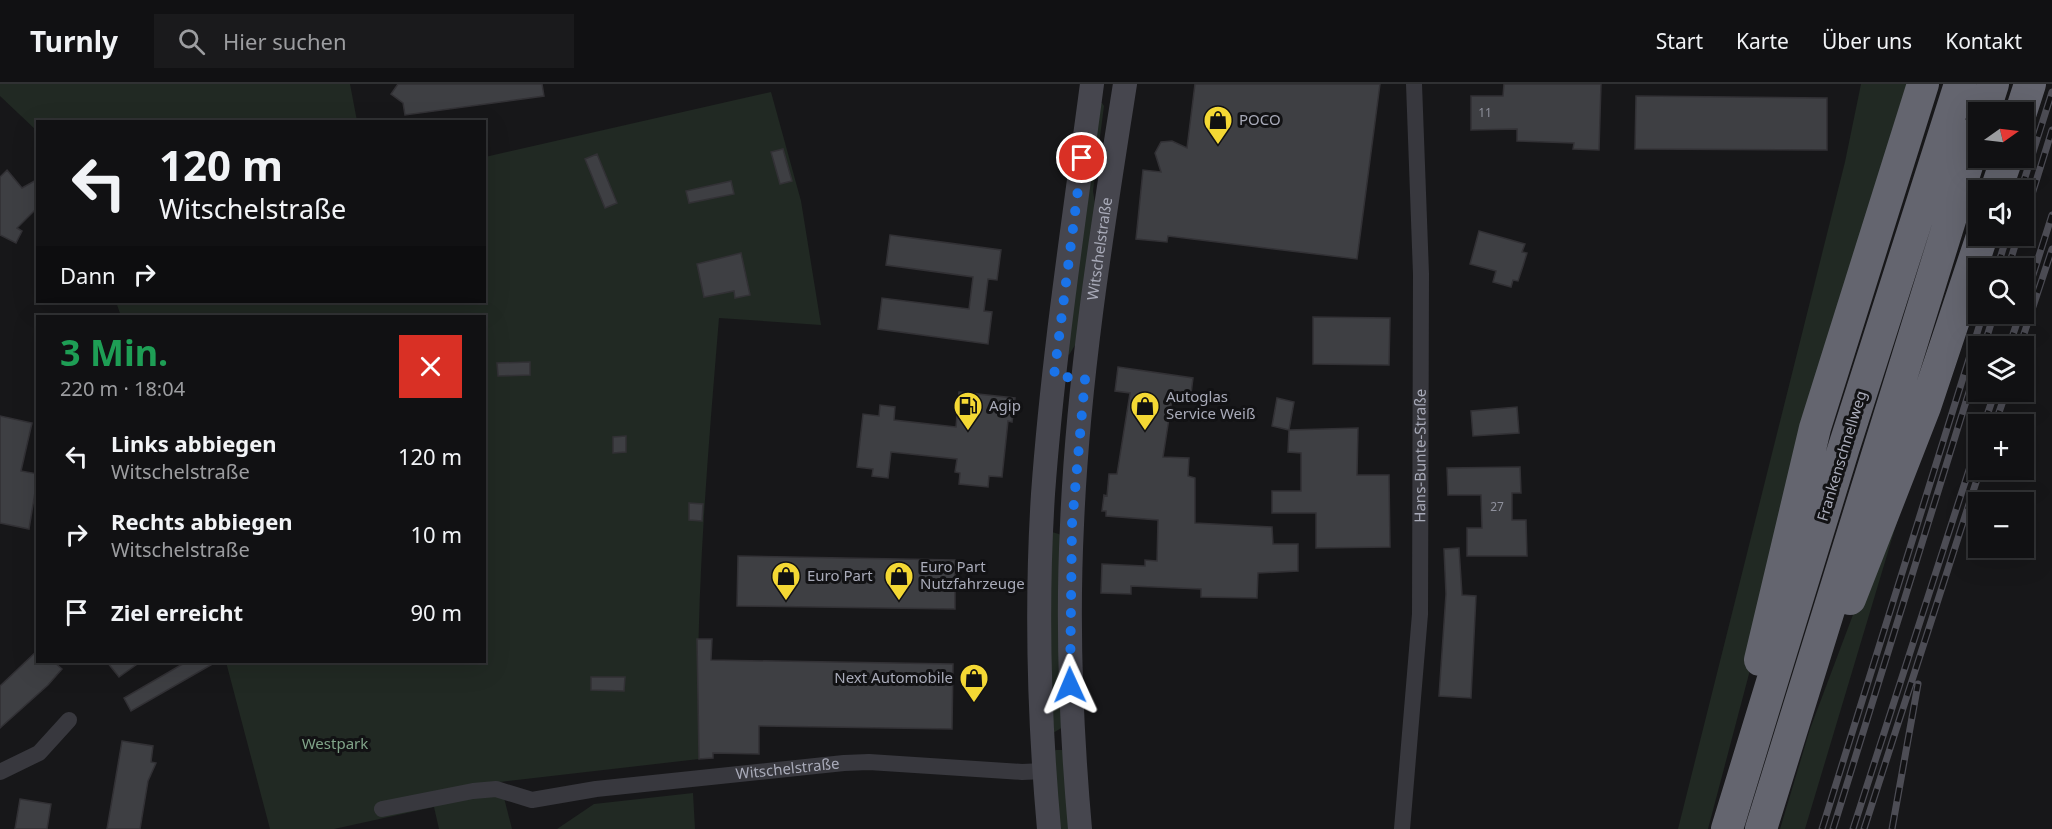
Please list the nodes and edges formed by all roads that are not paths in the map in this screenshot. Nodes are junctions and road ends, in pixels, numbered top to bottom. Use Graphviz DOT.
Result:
graph roads {
  1 [pos="1414,84"];
  2 [pos="1923,84"];
  3 [pos="1960,84"];
  4 [pos="1993,84"];
  5 [pos="2030,84"];
  6 [pos="1091,89"];
  7 [pos="1124,92"];
  8 [pos="1987,102"];
  9 [pos="2024,102"];
  10 [pos="1968,162"];
  11 [pos="1979,246"];
  12 [pos="1054,376"];
  13 [pos="1085,379"];
  14 [pos="1042,522"];
  15 [pos="1072,524"];
  16 [pos="1796,711"];
  17 [pos="69,720"];
  18 [pos="1044,771"];
  19 [pos="0,772"];
  20 [pos="382,809"];
  21 [pos="1729,823"];
  22 [pos="1049,829"];
  23 [pos="1080,829"];
  24 [pos="1402,829"];
  25 [pos="1761,829"];
  1 -- 24 [label="street, Hans-Bunte-Straße"];
  2 -- 21 [label="highway"];
  3 -- 21 [label="highway, Frankenschnellweg"];
  4 -- 8 [label="highway"];
  5 -- 9 [label="highway"];
  6 -- 7 [label="street"];
  6 -- 12 [label="street, Witschelstraße"];
  7 -- 13 [label="street, Witschelstraße"];
  10 -- 16 [label="highway"];
  11 -- 16 [label="highway"];
  12 -- 13 [label="street"];
  12 -- 14 [label="street, Witschelstraße"];
  13 -- 15 [label="street, Witschelstraße"];
  14 -- 15 [label="street"];
  14 -- 18 [label="street, Witschelstraße"];
  15 -- 23 [label="street, Witschelstraße"];
  16 -- 25 [label="highway"];
  17 -- 19 [label="street"];
  18 -- 20 [label="street, Witschelstraße"];
  18 -- 22 [label="street, Witschelstraße"];
}
